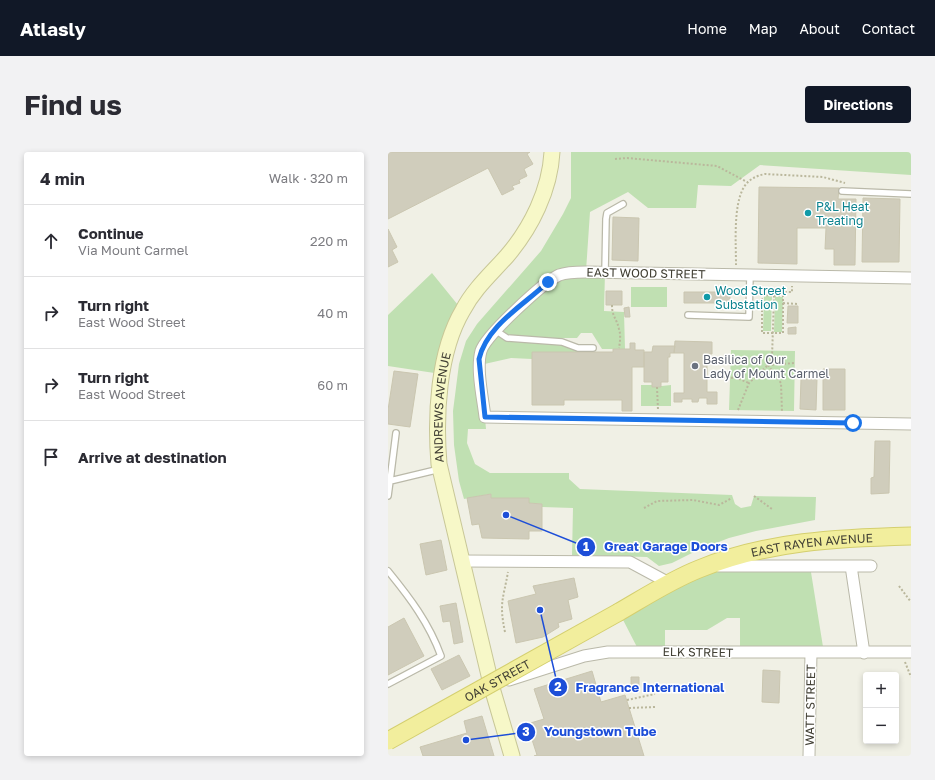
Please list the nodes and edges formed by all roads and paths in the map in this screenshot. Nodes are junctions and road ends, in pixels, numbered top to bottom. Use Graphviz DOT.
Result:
graph roads {
  1 [pos="552,152"];
  2 [pos="614,159"];
  3 [pos="747,182"];
  4 [pos="842,191"];
  5 [pos="854,192"];
  6 [pos="911,194"];
  7 [pos="623,204"];
  8 [pos="605,272"];
  9 [pos="736,274"];
  10 [pos="750,275"];
  11 [pos="911,278"];
  12 [pos="792,286"];
  13 [pos="774,296"];
  14 [pos="783,296"];
  15 [pos="783,303"];
  16 [pos="798,304"];
  17 [pos="612,305"];
  18 [pos="688,315"];
  19 [pos="495,330"];
  20 [pos="773,333"];
  21 [pos="593,348"];
  22 [pos="620,348"];
  23 [pos="795,363"];
  24 [pos="768,365"];
  25 [pos="707,377"];
  26 [pos="749,383"];
  27 [pos="657,387"];
  28 [pos="658,420"];
  29 [pos="735,421"];
  30 [pos="783,422"];
  31 [pos="911,424"];
  32 [pos="396,433"];
  33 [pos="440,469"];
  34 [pos="390,481"];
  35 [pos="388,496"];
  36 [pos="754,496"];
  37 [pos="732,498"];
  38 [pos="644,508"];
  39 [pos="772,509"];
  40 [pos="911,536"];
  41 [pos="461,561"];
  42 [pos="508,561"];
  43 [pos="706,566"];
  44 [pos="851,566"];
  45 [pos="871,566"];
  46 [pos="388,571"];
  47 [pos="669,583"];
  48 [pos="899,586"];
  49 [pos="911,602"];
  50 [pos="505,632"];
  51 [pos="811,653"];
  52 [pos="864,653"];
  53 [pos="906,653"];
  54 [pos="911,677"];
  55 [pos="388,684"];
  56 [pos="492,688"];
  57 [pos="655,694"];
  58 [pos="627,700"];
  59 [pos="655,707"];
  60 [pos="629,708"];
  61 [pos="388,741"];
  62 [pos="512,756"];
  63 [pos="810,756"];
  1 -- 33 [label="street, ANDREWS AVENUE"];
  2 -- 3 [label="path"];
  3 -- 5 [label="path"];
  3 -- 9 [label="path"];
  4 -- 5 [label="lane"];
  5 -- 6 [label="lane"];
  7 -- 8 [label="lane"];
  8 -- 9 [label="street, EAST WOOD STREET"];
  8 -- 19 [label="street, EAST WOOD STREET"];
  9 -- 10 [label="street, EAST WOOD STREET"];
  10 -- 11 [label="street, EAST WOOD STREET"];
  10 -- 18 [label="lane"];
  12 -- 14 [label="path"];
  13 -- 14 [label="path"];
  13 -- 20 [label="path"];
  13 -- 20 [label="path"];
  14 -- 15 [label="path"];
  15 -- 16 [label="path"];
  15 -- 20 [label="path"];
  17 -- 22 [label="path"];
  19 -- 21 [label="lane"];
  19 -- 28 [label="street, EAST WOOD STREET"];
  20 -- 24 [label="path"];
  23 -- 24 [label="path"];
  24 -- 26 [label="path"];
  24 -- 30 [label="path"];
  25 -- 26 [label="path"];
  26 -- 29 [label="path"];
  27 -- 28 [label="path"];
  28 -- 29 [label="street"];
  29 -- 30 [label="street"];
  30 -- 31 [label="street"];
  32 -- 34 [label="lane"];
  33 -- 34 [label="lane"];
  33 -- 41 [label="street, ANDREWS AVENUE"];
  34 -- 35 [label="lane"];
  36 -- 39 [label="path"];
  37 -- 38 [label="path"];
  40 -- 43 [label="main road, EAST RAYEN AVENUE"];
  41 -- 42 [label="street"];
  41 -- 56 [label="street, ANDREWS AVENUE"];
  42 -- 47 [label="street"];
  42 -- 50 [label="path"];
  43 -- 44 [label="street"];
  43 -- 47 [label="main road, EAST RAYEN AVENUE"];
  44 -- 45 [label="street"];
  44 -- 52 [label="street"];
  46 -- 55 [label="lane"];
  47 -- 61 [label="main road, OAK STREET, bridge"];
  48 -- 49 [label="path"];
  51 -- 52 [label="street, ELK STREET"];
  51 -- 56 [label="street, ELK STREET"];
  51 -- 63 [label="street, WATT STREET"];
  52 -- 53 [label="street, ELK STREET"];
  53 -- 54 [label="path"];
  56 -- 62 [label="street, ANDREWS AVENUE"];
  57 -- 58 [label="path"];
  59 -- 60 [label="path"];
}
